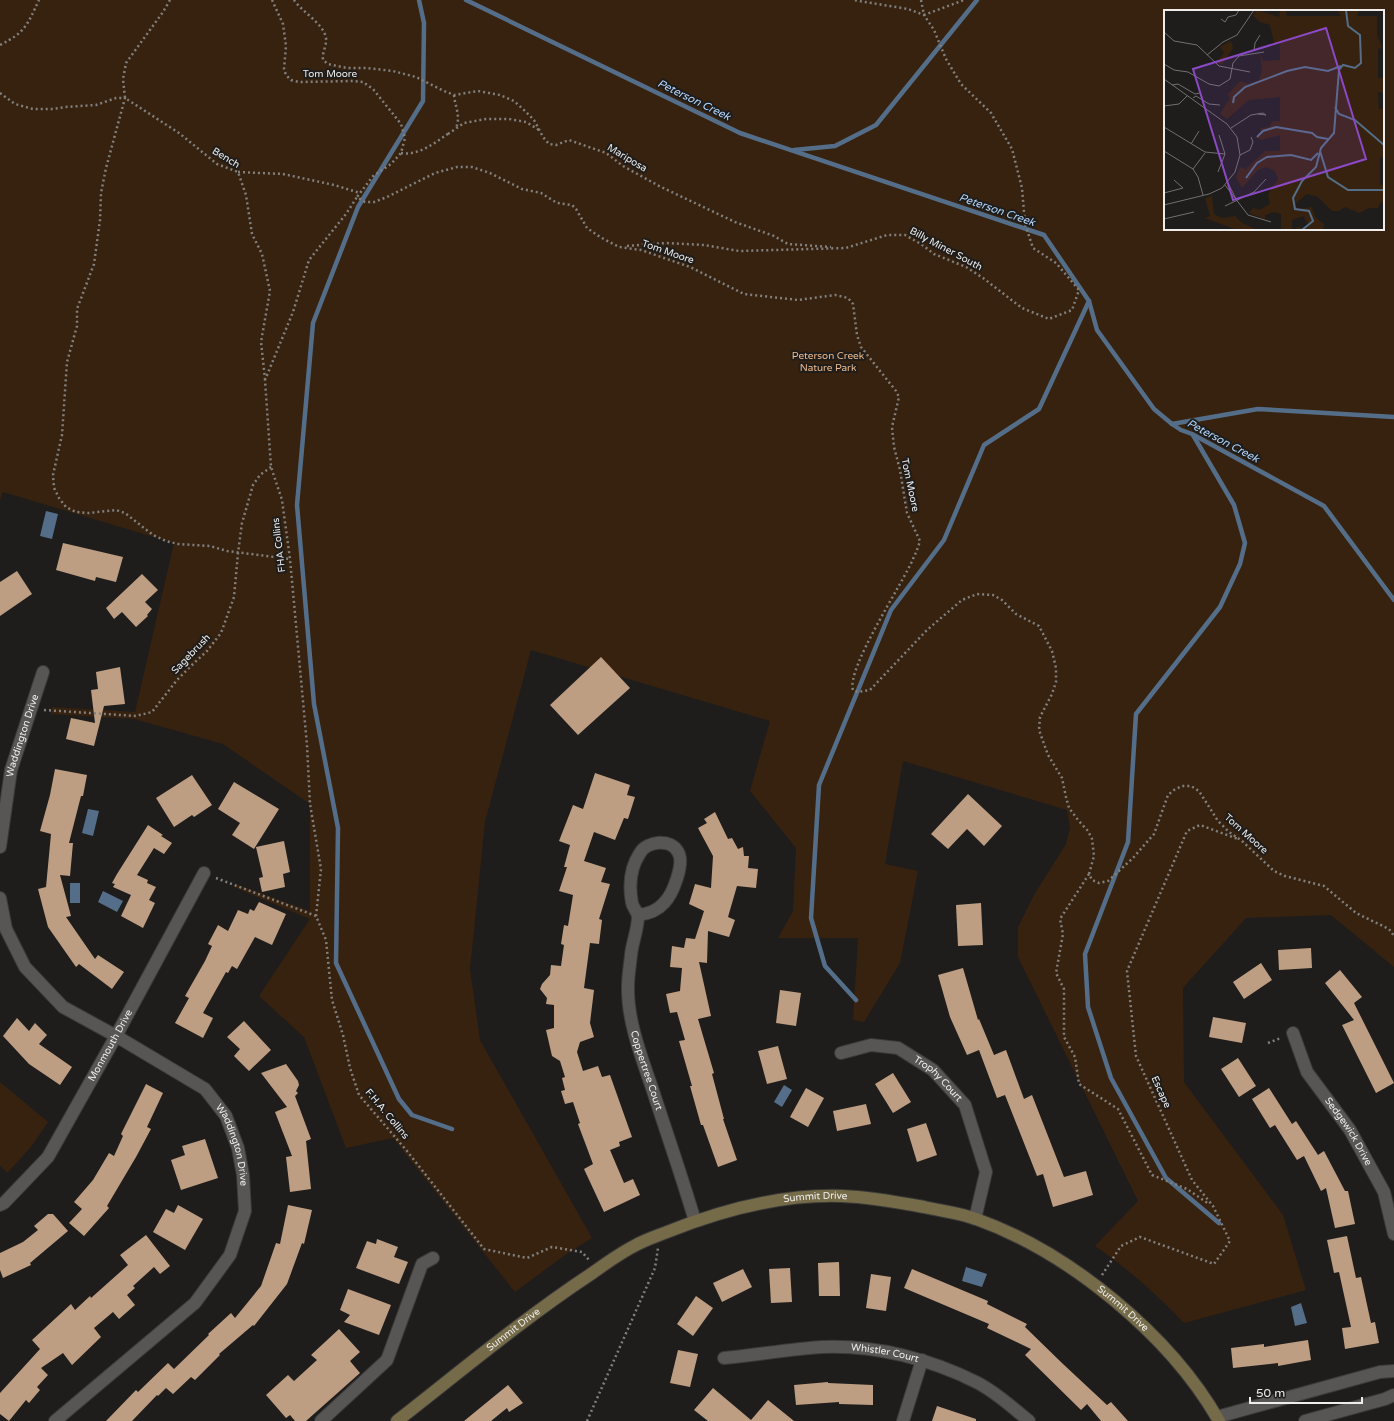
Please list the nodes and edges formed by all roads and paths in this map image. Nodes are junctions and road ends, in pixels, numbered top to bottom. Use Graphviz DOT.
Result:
graph roads {
  1 [pos="40,0"];
  2 [pos="170,0"];
  3 [pos="272,0"];
  4 [pos="294,0"];
  5 [pos="853,0"];
  6 [pos="921,0"];
  7 [pos="964,0"];
  8 [pos="924,15"];
  9 [pos="0,45"];
  10 [pos="0,93"];
  11 [pos="454,95"];
  12 [pos="125,98"];
  13 [pos="539,130"];
  14 [pos="448,134"];
  15 [pos="401,153"];
  16 [pos="238,172"];
  17 [pos="360,193"];
  18 [pos="357,197"];
  19 [pos="619,247"];
  20 [pos="846,248"];
  21 [pos="265,380"];
  22 [pos="271,467"];
  23 [pos="238,553"];
  24 [pos="290,559"];
  25 [pos="43,672"];
  26 [pos="32,708"];
  27 [pos="6,768"];
  28 [pos="1242,840"];
  29 [pos="0,847"];
  30 [pos="204,873"];
  31 [pos="1089,874"];
  32 [pos="0,898"];
  33 [pos="316,916"];
  34 [pos="638,916"];
  35 [pos="1394,936"];
  36 [pos="1293,1033"];
  37 [pos="116,1036"];
  38 [pos="841,1052"];
  39 [pos="1389,1191"];
  40 [pos="0,1205"];
  41 [pos="1213,1206"];
  42 [pos="975,1219"];
  43 [pos="695,1221"];
  44 [pos="1394,1234"];
  45 [pos="661,1235"];
  46 [pos="433,1258"];
  47 [pos="598,1270"];
  48 [pos="1095,1286"];
  49 [pos="724,1358"];
  50 [pos="922,1360"];
  51 [pos="1394,1371"];
  52 [pos="1394,1395"];
  53 [pos="1218,1419"];
  54 [pos="55,1421"];
  55 [pos="321,1421"];
  56 [pos="397,1421"];
  57 [pos="587,1421"];
  58 [pos="903,1421"];
  59 [pos="1029,1421"];
  60 [pos="1305,1421"];
  1 -- 9 [label="path"];
  2 -- 12 [label="path"];
  3 -- 15 [label="path, Tom Moore"];
  4 -- 11 [label="path"];
  5 -- 8 [label="path"];
  6 -- 8 [label="path"];
  7 -- 8 [label="path"];
  8 -- 20 [label="path, Billy Miner South"];
  10 -- 12 [label="path"];
  11 -- 13 [label="path, Mariposa"];
  11 -- 14 [label="path"];
  12 -- 16 [label="path, Bench"];
  12 -- 23 [label="path"];
  13 -- 14 [label="path"];
  13 -- 20 [label="path, Mariposa"];
  14 -- 15 [label="path"];
  15 -- 17 [label="path"];
  16 -- 17 [label="path"];
  16 -- 21 [label="path, Bench"];
  17 -- 18 [label="path"];
  18 -- 19 [label="path, Tom Moore"];
  18 -- 21 [label="path, FHA Collins"];
  19 -- 20 [label="path, Billy Miner South"];
  19 -- 31 [label="path, Tom Moore"];
  21 -- 22 [label="path, FHA Collins"];
  22 -- 23 [label="path, Sagebrush"];
  22 -- 24 [label="path, FHA Collins"];
  23 -- 24 [label="path"];
  23 -- 26 [label="path, Sagebrush"];
  24 -- 33 [label="path, FHA Collins"];
  25 -- 26 [label="street, Waddington Drive"];
  26 -- 27 [label="street, Waddington Drive"];
  27 -- 29 [label="street, Waddington Drive"];
  28 -- 31 [label="path, Tom Moore"];
  28 -- 35 [label="path, Tom Moore"];
  28 -- 41 [label="path, Escape"];
  30 -- 33 [label="path"];
  30 -- 37 [label="street, Monmouth Drive"];
  31 -- 41 [label="path"];
  32 -- 37 [label="street, Waddington Drive"];
  33 -- 47 [label="path, F.H.A. Collins"];
  34 -- 34 [label="street"];
  34 -- 43 [label="street, Coppertree Court"];
  36 -- 39 [label="street, Sedgewick Drive"];
  37 -- 40 [label="street, Monmouth Drive"];
  37 -- 54 [label="street, Waddington Drive"];
  38 -- 42 [label="street, Trophy Court"];
  39 -- 44 [label="street, Sedgewick Drive"];
  41 -- 48 [label="path, Escape"];
  42 -- 43 [label="main road, Summit Drive"];
  42 -- 48 [label="main road, Summit Drive"];
  43 -- 45 [label="main road, Summit Drive"];
  45 -- 47 [label="main road, Summit Drive"];
  45 -- 57 [label="path"];
  46 -- 55 [label="street"];
  47 -- 56 [label="main road, Summit Drive"];
  48 -- 53 [label="main road, Summit Drive"];
  49 -- 50 [label="street, Whistler Court"];
  50 -- 58 [label="street"];
  50 -- 59 [label="street, Whistler Court"];
  51 -- 53 [label="street"];
  52 -- 60 [label="street"];
}
